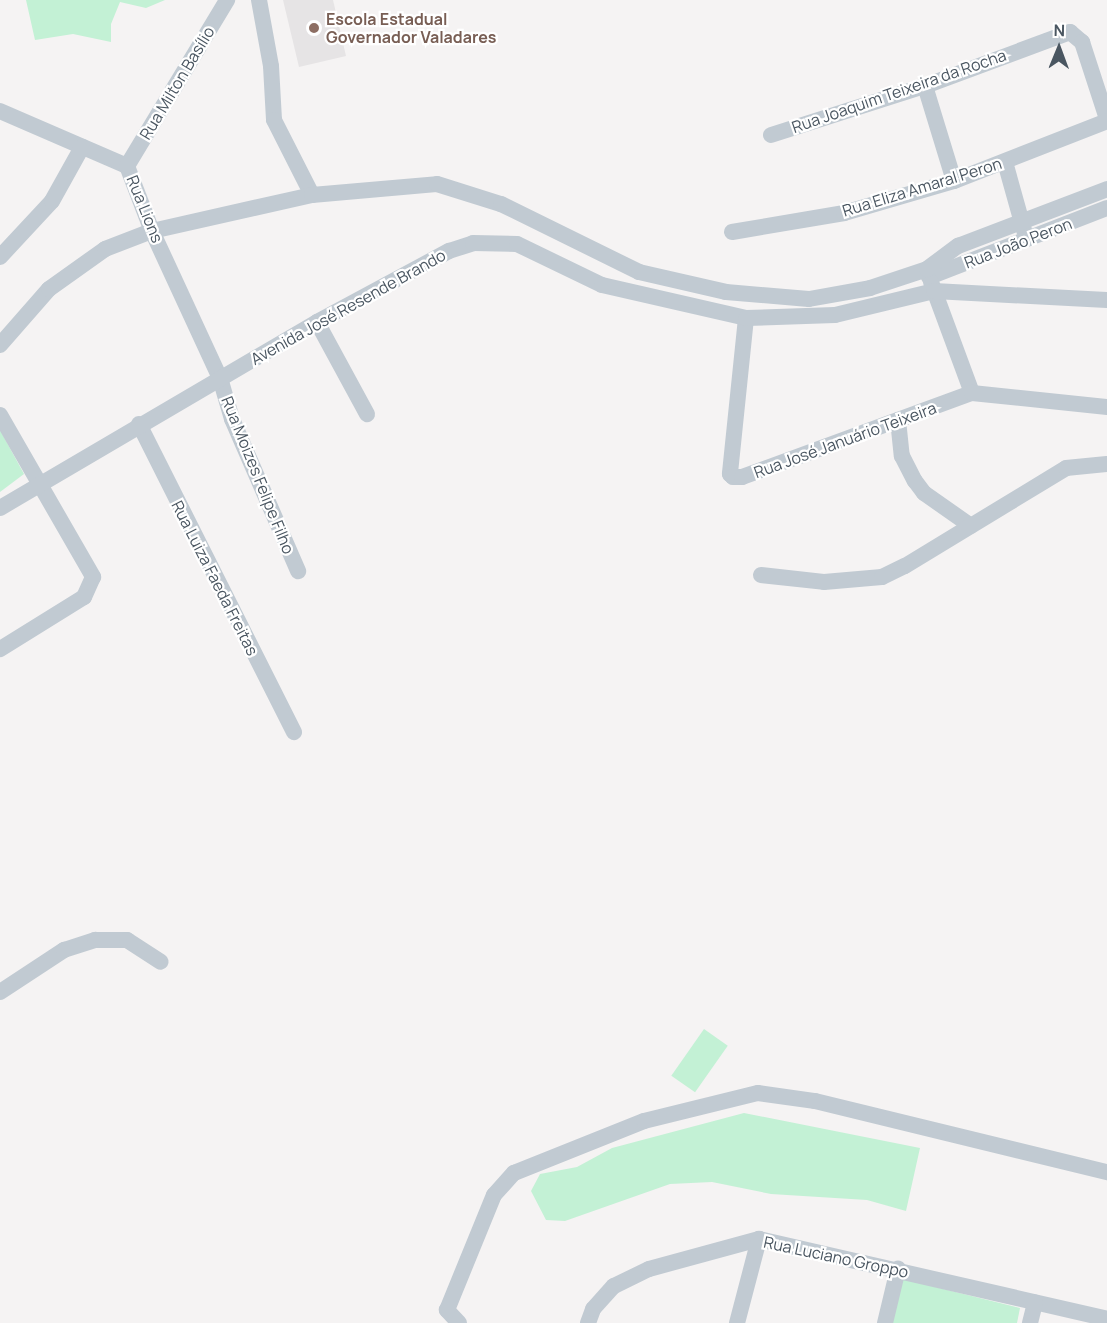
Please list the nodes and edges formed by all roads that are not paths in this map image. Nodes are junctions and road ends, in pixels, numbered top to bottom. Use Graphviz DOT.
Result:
graph roads {
  1 [pos="227,0"];
  2 [pos="259,0"];
  3 [pos="924,86"];
  4 [pos="0,111"];
  5 [pos="1107,120"];
  6 [pos="771,135"];
  7 [pos="82,147"];
  8 [pos="1005,162"];
  9 [pos="127,166"];
  10 [pos="954,181"];
  11 [pos="1107,189"];
  12 [pos="312,195"];
  13 [pos="1107,208"];
  14 [pos="1021,222"];
  15 [pos="152,231"];
  16 [pos="732,232"];
  17 [pos="1027,242"];
  18 [pos="0,257"];
  19 [pos="930,279"];
  20 [pos="1107,300"];
  21 [pos="746,318"];
  22 [pos="317,322"];
  23 [pos="0,345"];
  24 [pos="220,378"];
  25 [pos="972,393"];
  26 [pos="1107,408"];
  27 [pos="367,414"];
  28 [pos="0,415"];
  29 [pos="898,420"];
  30 [pos="139,424"];
  31 [pos="1107,464"];
  32 [pos="41,482"];
  33 [pos="0,508"];
  34 [pos="971,526"];
  35 [pos="297,571"];
  36 [pos="761,575"];
  37 [pos="0,648"];
  38 [pos="294,732"];
  39 [pos="161,962"];
  40 [pos="0,992"];
  41 [pos="1107,1172"];
  42 [pos="759,1239"];
  43 [pos="898,1269"];
  44 [pos="1035,1303"];
  45 [pos="1107,1319"];
  46 [pos="459,1323"];
  47 [pos="588,1323"];
  48 [pos="737,1323"];
  49 [pos="885,1323"];
  50 [pos="1030,1323"];
  1 -- 9 [label="street, Rua Milton Basílio"];
  2 -- 12 [label="street"];
  3 -- 5 [label="street, Rua Joaquim Teixeira da Rocha"];
  3 -- 6 [label="street, Rua Joaquim Teixeira da Rocha"];
  3 -- 10 [label="street"];
  4 -- 7 [label="street, Rua Lions"];
  5 -- 8 [label="street, Rua Eliza Amaral Peron"];
  7 -- 9 [label="street, Rua Lions"];
  7 -- 18 [label="street"];
  8 -- 10 [label="street, Rua Eliza Amaral Peron"];
  8 -- 14 [label="street"];
  9 -- 15 [label="street, Rua Lions"];
  10 -- 16 [label="street, Rua Eliza Amaral Peron"];
  11 -- 14 [label="street"];
  12 -- 15 [label="street"];
  12 -- 19 [label="street"];
  13 -- 17 [label="street, Rua João Peron"];
  14 -- 17 [label="street"];
  14 -- 19 [label="street"];
  15 -- 23 [label="street"];
  15 -- 24 [label="street, Rua Lions"];
  17 -- 19 [label="street, Rua João Peron"];
  19 -- 20 [label="street"];
  19 -- 21 [label="street, Avenida José Resende Brando"];
  19 -- 25 [label="street"];
  21 -- 22 [label="street, Avenida José Resende Brando"];
  21 -- 29 [label="street, Rua José Januário Teixeira"];
  22 -- 24 [label="street, Avenida José Resende Brando"];
  22 -- 27 [label="street"];
  24 -- 30 [label="street, Avenida José Resende Brando"];
  24 -- 35 [label="street, Rua Moizes Felipe Filho"];
  25 -- 26 [label="street"];
  25 -- 29 [label="street, Rua José Januário Teixeira"];
  28 -- 32 [label="street"];
  29 -- 34 [label="street"];
  30 -- 32 [label="street, Avenida José Resende Brando"];
  30 -- 38 [label="street, Rua Luiza Faeda Freitas"];
  31 -- 34 [label="street"];
  32 -- 33 [label="street, Avenida José Resende Brando"];
  32 -- 37 [label="street"];
  34 -- 36 [label="street"];
  39 -- 40 [label="street"];
  41 -- 46 [label="street"];
  42 -- 43 [label="street, Rua Luciano Groppo"];
  42 -- 47 [label="street, Rua Luciano Groppo"];
  42 -- 48 [label="street"];
  43 -- 44 [label="street, Rua Luciano Groppo"];
  43 -- 49 [label="street"];
  44 -- 45 [label="street, Rua Luciano Groppo"];
  44 -- 50 [label="street"];
}
